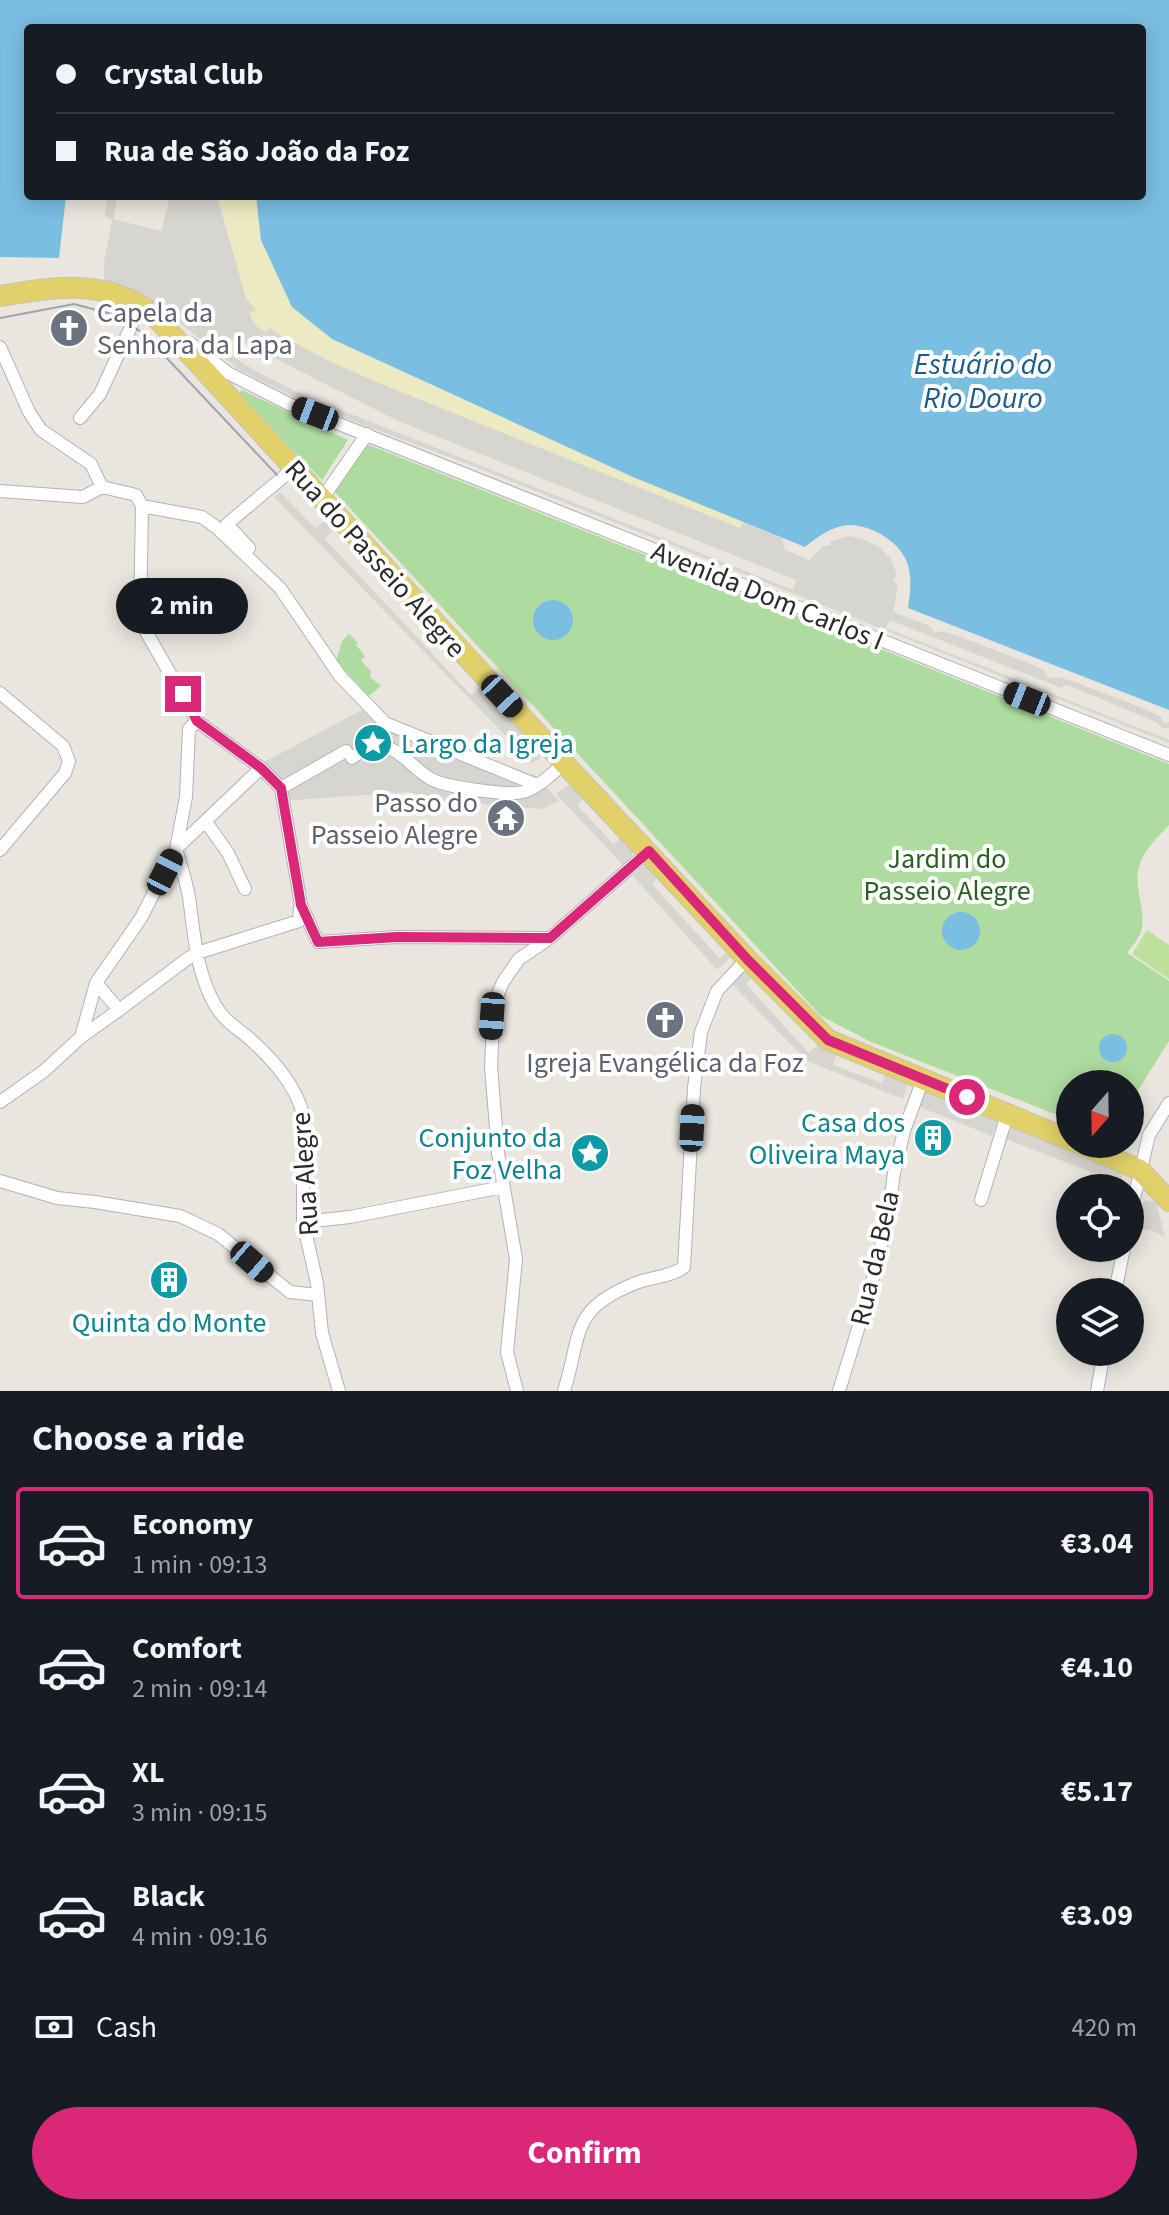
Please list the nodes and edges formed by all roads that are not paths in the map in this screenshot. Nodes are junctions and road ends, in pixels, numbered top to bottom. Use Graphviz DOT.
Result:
graph roads {
  1 [pos="0,296"];
  2 [pos="141,305"];
  3 [pos="159,319"];
  4 [pos="0,347"];
  5 [pos="80,418"];
  6 [pos="367,434"];
  7 [pos="294,468"];
  8 [pos="102,487"];
  9 [pos="0,491"];
  10 [pos="322,499"];
  11 [pos="142,506"];
  12 [pos="249,548"];
  13 [pos="0,693"];
  14 [pos="197,721"];
  15 [pos="1169,755"];
  16 [pos="564,763"];
  17 [pos="261,768"];
  18 [pos="537,785"];
  19 [pos="281,788"];
  20 [pos="206,822"];
  21 [pos="176,849"];
  22 [pos="0,850"];
  23 [pos="649,851"];
  24 [pos="245,889"];
  25 [pos="301,905"];
  26 [pos="550,938"];
  27 [pos="197,953"];
  28 [pos="747,959"];
  29 [pos="96,983"];
  30 [pos="119,1010"];
  31 [pos="81,1037"];
  32 [pos="923,1079"];
  33 [pos="0,1102"];
  34 [pos="1169,1103"];
  35 [pos="1007,1115"];
  36 [pos="1056,1134"];
  37 [pos="1112,1158"];
  38 [pos="1140,1170"];
  39 [pos="1139,1174"];
  40 [pos="0,1181"];
  41 [pos="503,1187"];
  42 [pos="981,1200"];
  43 [pos="1169,1201"];
  44 [pos="303,1222"];
  45 [pos="318,1295"];
  46 [pos="1101,1366"];
  47 [pos="339,1391"];
  48 [pos="517,1391"];
  49 [pos="564,1391"];
  50 [pos="839,1391"];
  51 [pos="1097,1391"];
  1 -- 2 [label="main road, Rua do Passeio Alegre"];
  2 -- 3 [label="main road, Rua do Passeio Alegre"];
  2 -- 5 [label="street"];
  3 -- 6 [label="street, Avenida Dom Carlos I"];
  3 -- 7 [label="main road, Rua do Passeio Alegre"];
  4 -- 8 [label="street"];
  6 -- 10 [label="street"];
  6 -- 15 [label="street, Avenida Dom Carlos I"];
  7 -- 10 [label="main road, Rua do Passeio Alegre"];
  7 -- 12 [label="street"];
  8 -- 9 [label="street"];
  8 -- 11 [label="street"];
  10 -- 16 [label="main road, Rua do Passeio Alegre"];
  11 -- 14 [label="street"];
  11 -- 18 [label="street"];
  13 -- 22 [label="street"];
  14 -- 17 [label="street"];
  14 -- 21 [label="street"];
  16 -- 18 [label="street"];
  16 -- 23 [label="main road, Rua do Passeio Alegre"];
  17 -- 19 [label="street"];
  17 -- 20 [label="street"];
  18 -- 19 [label="street"];
  19 -- 25 [label="street"];
  20 -- 21 [label="street"];
  20 -- 24 [label="street"];
  21 -- 27 [label="street, Rua Alegre"];
  21 -- 29 [label="street"];
  23 -- 26 [label="street"];
  23 -- 28 [label="main road, Rua do Passeio Alegre"];
  25 -- 26 [label="street"];
  25 -- 27 [label="street"];
  26 -- 41 [label="street"];
  27 -- 30 [label="street"];
  27 -- 44 [label="street, Rua Alegre"];
  28 -- 32 [label="main road, Rua do Passeio Alegre"];
  28 -- 49 [label="street"];
  29 -- 30 [label="street"];
  29 -- 31 [label="street"];
  30 -- 31 [label="street"];
  31 -- 33 [label="street"];
  32 -- 35 [label="main road, Rua do Passeio Alegre"];
  32 -- 50 [label="street, Rua da Bela"];
  34 -- 38 [label="street"];
  35 -- 36 [label="main road, Rua do Passeio Alegre"];
  35 -- 42 [label="street"];
  37 -- 38 [label="main road"];
  38 -- 39 [label="street"];
  38 -- 43 [label="main road"];
  40 -- 45 [label="street"];
  41 -- 44 [label="street"];
  41 -- 48 [label="street"];
  44 -- 45 [label="street, Rua Alegre"];
  45 -- 47 [label="street, Rua Alegre"];
  46 -- 51 [label="street"];
}
